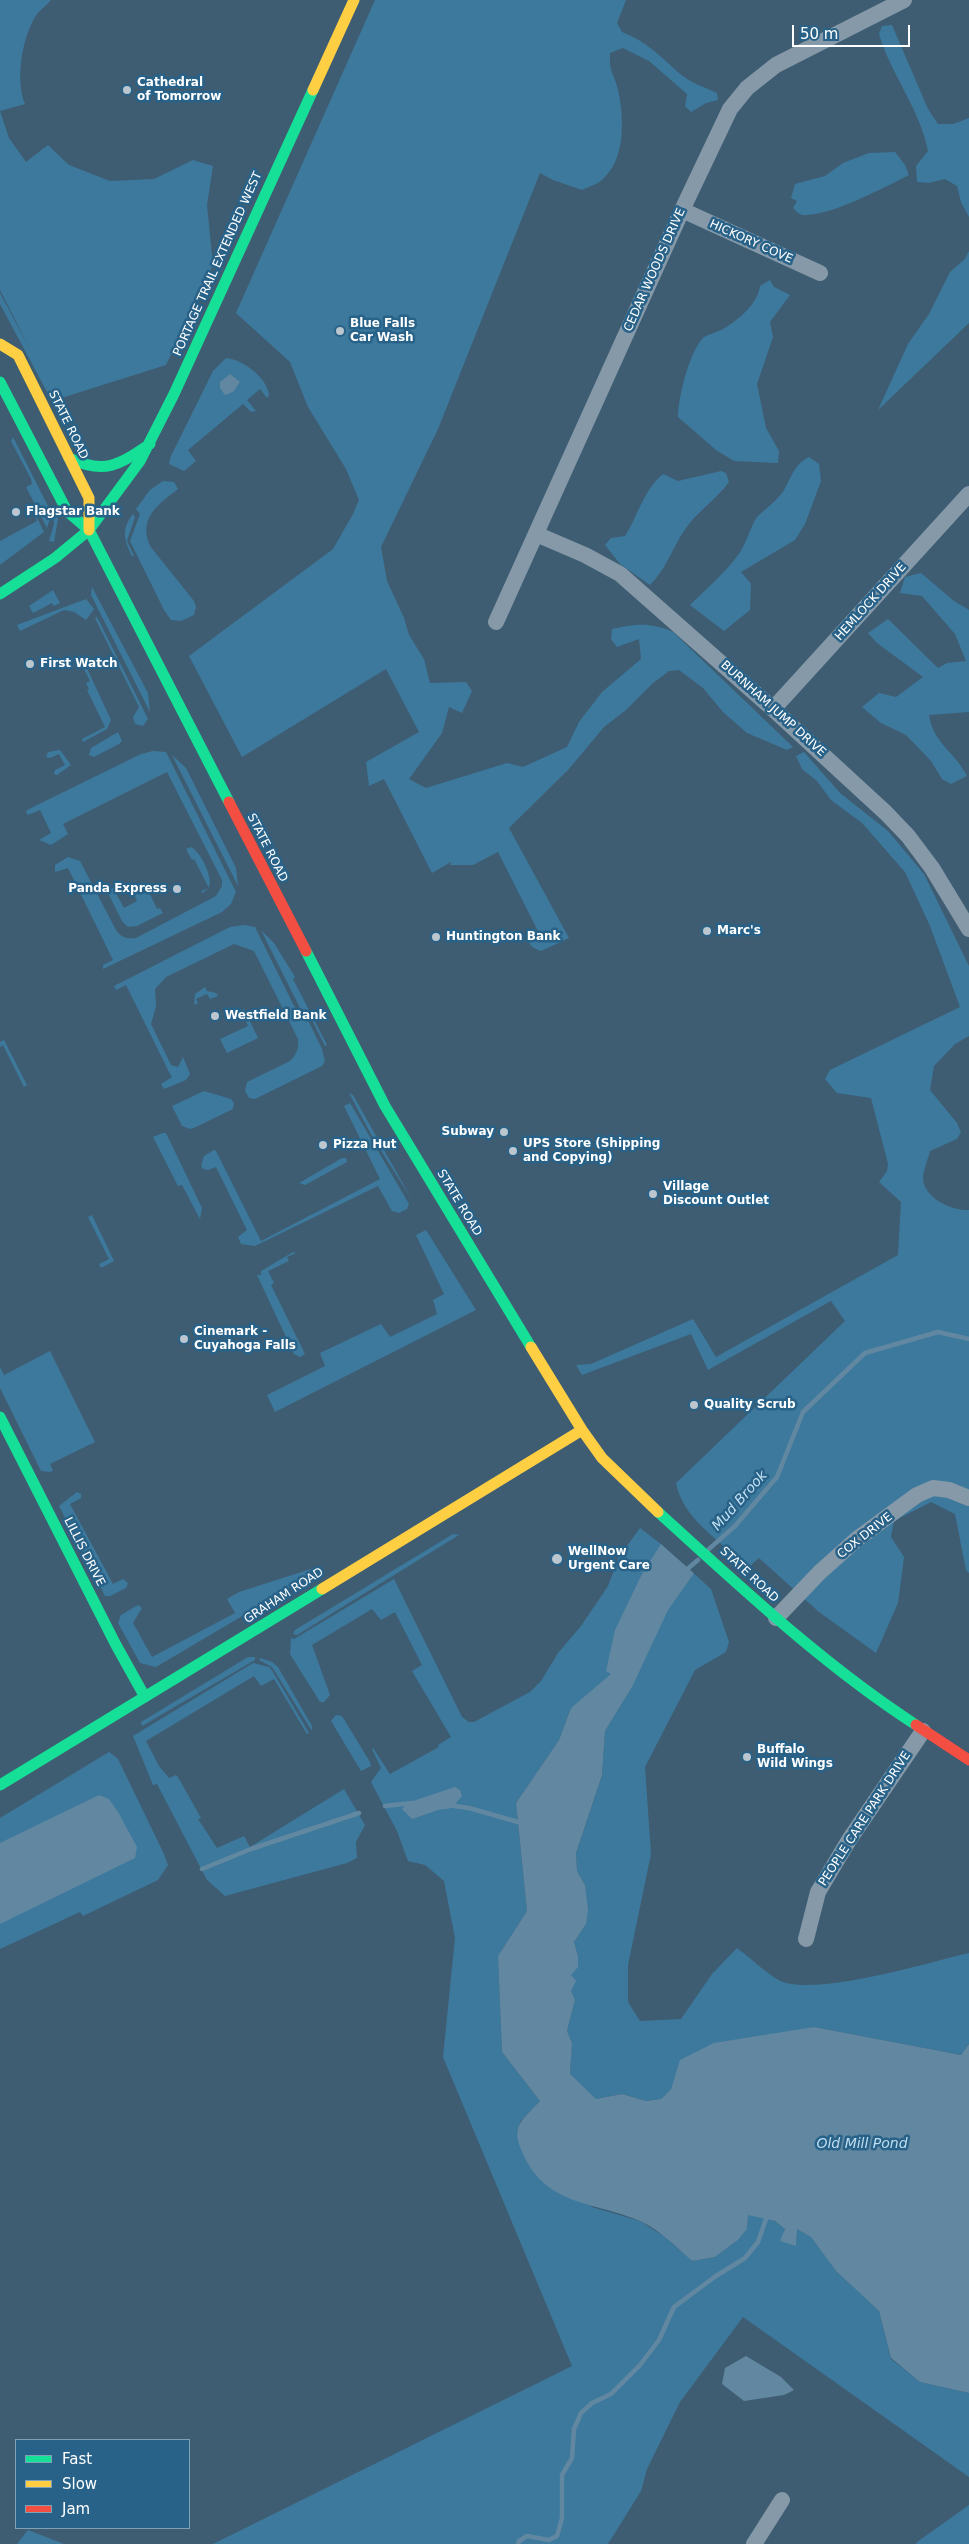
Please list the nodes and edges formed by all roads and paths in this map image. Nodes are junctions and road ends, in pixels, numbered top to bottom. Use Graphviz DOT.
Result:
graph roads {
  1 [pos="354,0"];
  2 [pos="904,0"];
  3 [pos="682,210"];
  4 [pos="820,273"];
  5 [pos="0,344"];
  6 [pos="0,382"];
  7 [pos="150,444"];
  8 [pos="69,458"];
  9 [pos="969,494"];
  10 [pos="89,530"];
  11 [pos="536,534"];
  12 [pos="0,594"];
  13 [pos="496,622"];
  14 [pos="773,709"];
  15 [pos="969,929"];
  16 [pos="0,1418"];
  17 [pos="582,1430"];
  18 [pos="969,1498"];
  19 [pos="776,1618"];
  20 [pos="145,1697"];
  21 [pos="923,1731"];
  22 [pos="969,1760"];
  23 [pos="0,1785"];
  24 [pos="806,1939"];
  25 [pos="782,2500"];
  26 [pos="754,2544"];
  1 -- 7 [label="main road, PORTAGE TRAIL EXTENDED WEST"];
  2 -- 3 [label="street, CEDAR WOODS DRIVE"];
  3 -- 4 [label="street, HICKORY COVE"];
  3 -- 11 [label="street, CEDAR WOODS DRIVE"];
  5 -- 8 [label="main road, STATE ROAD"];
  6 -- 10 [label="main road, STATE ROAD"];
  7 -- 8 [label="main road"];
  7 -- 10 [label="main road, PORTAGE TRAIL EXTENDED WEST"];
  8 -- 10 [label="main road, STATE ROAD"];
  9 -- 14 [label="street, HEMLOCK DRIVE"];
  10 -- 12 [label="main road, PORTAGE TRAIL EXTENDED WEST"];
  10 -- 17 [label="main road, STATE ROAD"];
  11 -- 13 [label="street, CEDAR WOODS DRIVE"];
  11 -- 14 [label="street, BURNHAM JUMP DRIVE"];
  14 -- 15 [label="street, BURNHAM JUMP DRIVE"];
  16 -- 20 [label="main road, LILLIS DRIVE"];
  17 -- 19 [label="main road, STATE ROAD"];
  17 -- 20 [label="main road, GRAHAM ROAD"];
  18 -- 19 [label="street, COX DRIVE"];
  19 -- 21 [label="main road, STATE ROAD"];
  20 -- 23 [label="main road, GRAHAM ROAD"];
  21 -- 22 [label="main road, STATE ROAD"];
  21 -- 24 [label="street, PEOPLE CARE PARK DRIVE"];
  25 -- 26 [label="street"];
}
